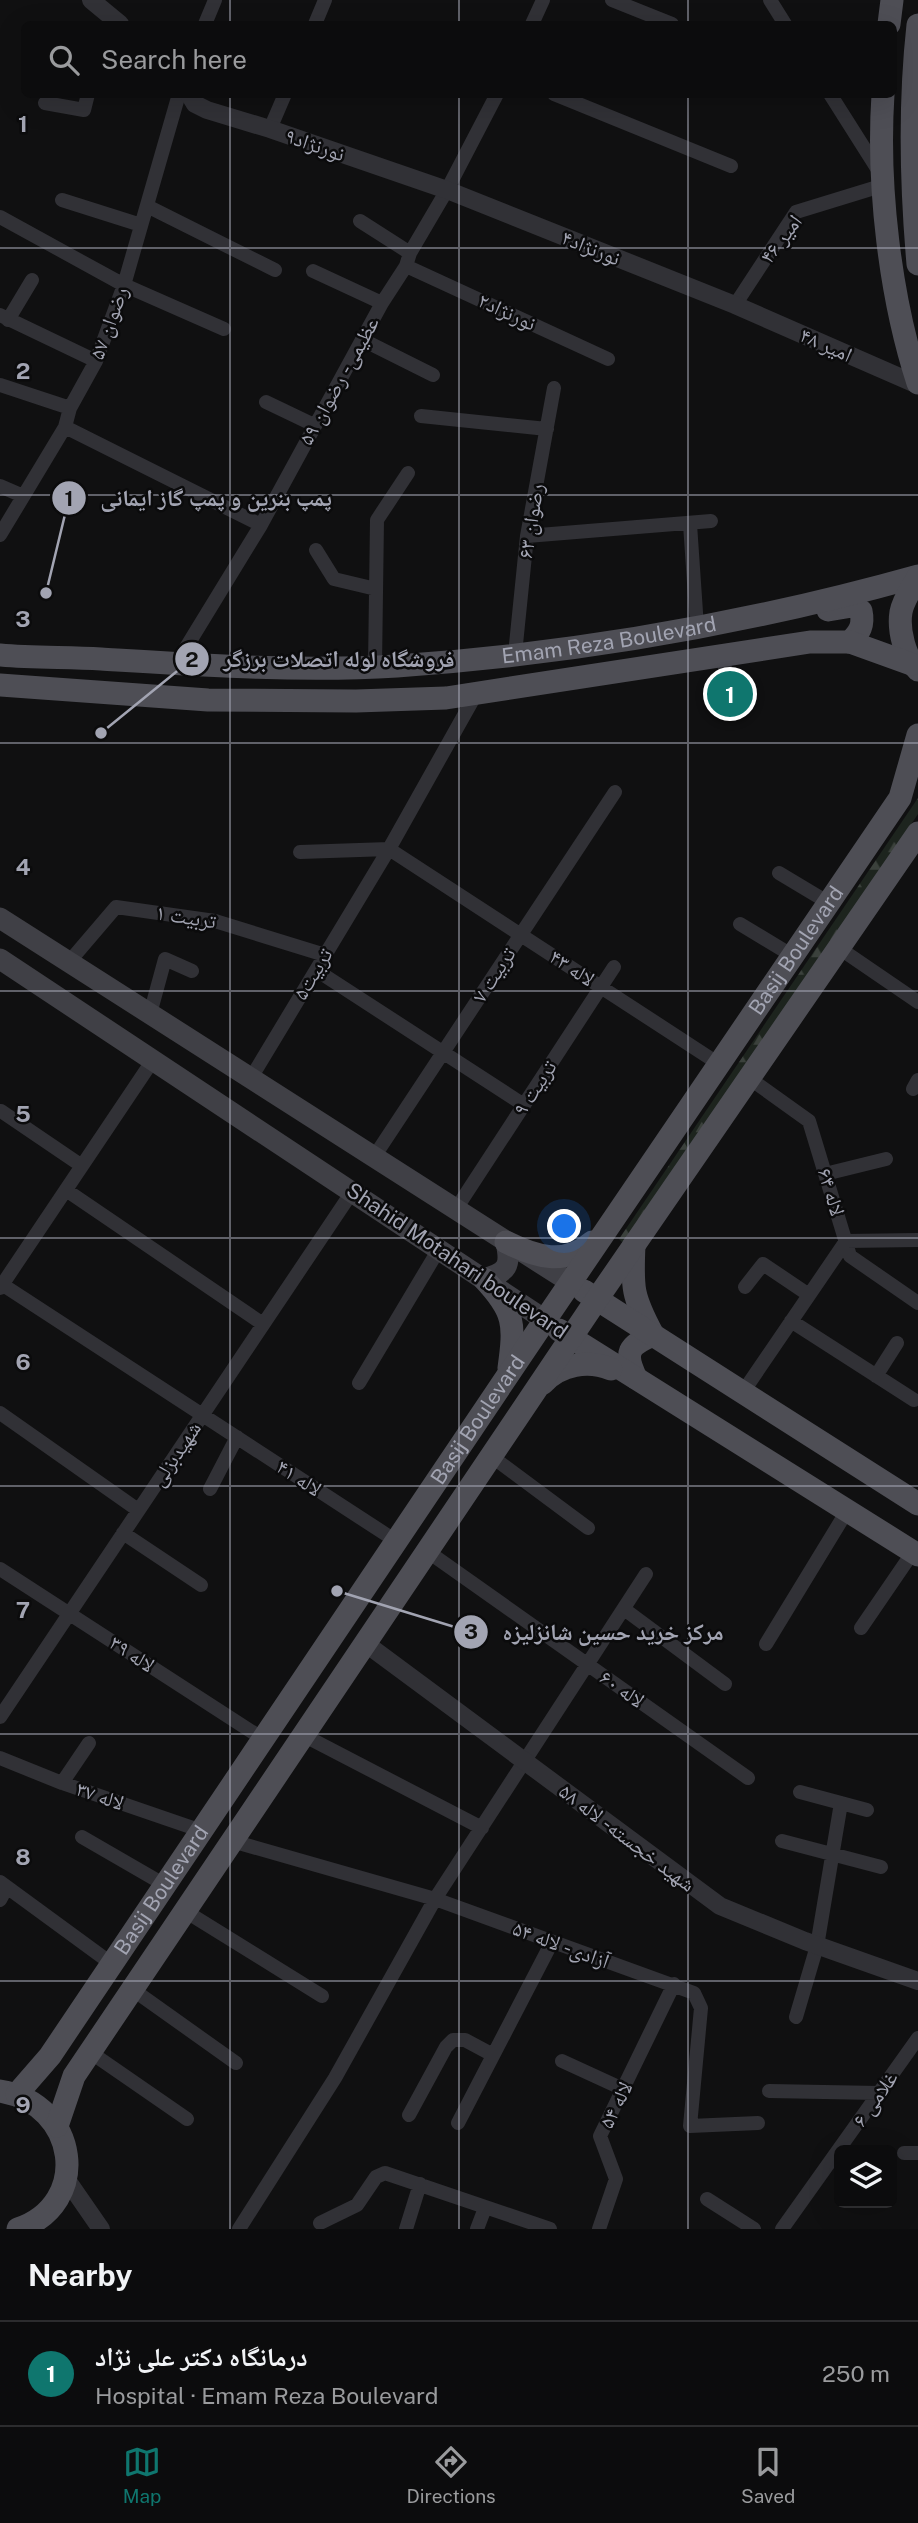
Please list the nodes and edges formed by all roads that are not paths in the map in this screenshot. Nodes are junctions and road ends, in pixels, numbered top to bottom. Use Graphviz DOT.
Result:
graph roads {
  1 [pos="215,0"];
  2 [pos="325,0"];
  3 [pos="543,0"];
  4 [pos="612,0"];
  5 [pos="770,0"];
  6 [pos="892,0"];
  7 [pos="206,21"];
  8 [pos="316,21"];
  9 [pos="532,21"];
  10 [pos="664,21"];
  11 [pos="783,21"];
  12 [pos="889,21"];
  13 [pos="918,25"];
  14 [pos="915,83"];
  15 [pos="87,98"];
  16 [pos="178,98"];
  17 [pos="191,98"];
  18 [pos="283,98"];
  19 [pos="495,98"];
  20 [pos="564,98"];
  21 [pos="832,98"];
  22 [pos="883,98"];
  23 [pos="45,103"];
  24 [pos="270,129"];
  25 [pos="914,149"];
  26 [pos="731,166"];
  27 [pos="884,182"];
  28 [pos="447,190"];
  29 [pos="62,200"];
  30 [pos="148,206"];
  31 [pos="0,218"];
  32 [pos="360,221"];
  33 [pos="141,225"];
  34 [pos="407,260"];
  35 [pos="918,264"];
  36 [pos="275,270"];
  37 [pos="313,271"];
  38 [pos="32,280"];
  39 [pos="124,285"];
  40 [pos="382,303"];
  41 [pos="735,305"];
  42 [pos="4,317"];
  43 [pos="223,329"];
  44 [pos="362,340"];
  45 [pos="608,359"];
  46 [pos="96,361"];
  47 [pos="433,375"];
  48 [pos="918,384"];
  49 [pos="0,385"];
  50 [pos="554,388"];
  51 [pos="266,402"];
  52 [pos="70,408"];
  53 [pos="421,416"];
  54 [pos="314,425"];
  55 [pos="65,427"];
  56 [pos="547,429"];
  57 [pos="408,473"];
  58 [pos="0,485"];
  59 [pos="23,496"];
  60 [pos="711,521"];
  61 [pos="690,524"];
  62 [pos="261,525"];
  63 [pos="0,536"];
  64 [pos="527,536"];
  65 [pos="316,550"];
  66 [pos="918,577"];
  67 [pos="376,589"];
  68 [pos="697,627"];
  69 [pos="849,642"];
  70 [pos="515,654"];
  71 [pos="0,655"];
  72 [pos="724,657"];
  73 [pos="176,664"];
  74 [pos="375,666"];
  75 [pos="915,667"];
  76 [pos="726,684"];
  77 [pos="0,685"];
  78 [pos="476,694"];
  79 [pos="918,735"];
  80 [pos="918,779"];
  81 [pos="615,792"];
  82 [pos="900,798"];
  83 [pos="918,833"];
  84 [pos="389,849"];
  85 [pos="300,852"];
  86 [pos="779,873"];
  87 [pos="829,903"];
  88 [pos="0,918"];
  89 [pos="740,924"];
  90 [pos="521,935"];
  91 [pos="839,948"];
  92 [pos="325,955"];
  93 [pos="793,956"];
  94 [pos="0,960"];
  95 [pos="69,962"];
  96 [pos="614,967"];
  97 [pos="316,970"];
  98 [pos="192,971"];
  99 [pos="601,986"];
  100 [pos="918,1002"];
  101 [pos="150,1014"];
  102 [pos="443,1053"];
  103 [pos="153,1060"];
  104 [pos="719,1064"];
  105 [pos="251,1078"];
  106 [pos="749,1078"];
  107 [pos="524,1105"];
  108 [pos="1,1111"];
  109 [pos="374,1157"];
  110 [pos="886,1159"];
  111 [pos="82,1166"];
  112 [pos="825,1174"];
  113 [pos="66,1190"];
  114 [pos="352,1192"];
  115 [pos="456,1209"];
  116 [pos="606,1231"];
  117 [pos="918,1240"];
  118 [pos="846,1241"];
  119 [pos="506,1242"];
  120 [pos="634,1245"];
  121 [pos="439,1249"];
  122 [pos="484,1279"];
  123 [pos="570,1282"];
  124 [pos="1,1285"];
  125 [pos="745,1287"];
  126 [pos="809,1295"];
  127 [pos="597,1299"];
  128 [pos="918,1303"];
  129 [pos="545,1320"];
  130 [pos="792,1321"];
  131 [pos="263,1324"];
  132 [pos="653,1335"];
  133 [pos="571,1337"];
  134 [pos="897,1343"];
  135 [pos="509,1374"];
  136 [pos="876,1376"];
  137 [pos="636,1378"];
  138 [pos="359,1383"];
  139 [pos="534,1392"];
  140 [pos="743,1392"];
  141 [pos="914,1401"];
  142 [pos="0,1413"];
  143 [pos="202,1415"];
  144 [pos="237,1437"];
  145 [pos="491,1456"];
  146 [pos="210,1489"];
  147 [pos="918,1504"];
  148 [pos="138,1510"];
  149 [pos="847,1511"];
  150 [pos="588,1528"];
  151 [pos="123,1533"];
  152 [pos="396,1541"];
  153 [pos="427,1551"];
  154 [pos="915,1553"];
  155 [pos="0,1569"];
  156 [pos="646,1574"];
  157 [pos="201,1584"];
  158 [pos="624,1609"];
  159 [pos="69,1614"];
  160 [pos="861,1628"];
  161 [pos="365,1643"];
  162 [pos="766,1644"];
  163 [pos="588,1665"];
  164 [pos="725,1684"];
  165 [pos="2,1710"];
  166 [pos="303,1735"];
  167 [pos="263,1739"];
  168 [pos="89,1743"];
  169 [pos="0,1758"];
  170 [pos="525,1762"];
  171 [pos="748,1778"];
  172 [pos="62,1783"];
  173 [pos="800,1792"];
  174 [pos="841,1803"];
  175 [pos="867,1810"];
  176 [pos="482,1828"];
  177 [pos="202,1831"];
  178 [pos="82,1837"];
  179 [pos="232,1841"];
  180 [pos="782,1841"];
  181 [pos="832,1853"];
  182 [pos="881,1867"];
  183 [pos="165,1885"];
  184 [pos="2,1890"];
  185 [pos="435,1899"];
  186 [pos="185,1911"];
  187 [pos="552,1942"];
  188 [pos="817,1945"];
  189 [pos="112,1964"];
  190 [pos="918,1981"];
  191 [pos="674,1984"];
  192 [pos="132,1989"];
  193 [pos="321,1996"];
  194 [pos="796,2017"];
  195 [pos="918,2038"];
  196 [pos="90,2052"];
  197 [pos="50,2056"];
  198 [pos="493,2056"];
  199 [pos="562,2061"];
  200 [pos="236,2063"];
  201 [pos="74,2076"];
  202 [pos="623,2090"];
  203 [pos="769,2091"];
  204 [pos="8,2092"];
  205 [pos="879,2093"];
  206 [pos="410,2115"];
  207 [pos="187,2119"];
  208 [pos="458,2123"];
  209 [pos="758,2123"];
  210 [pos="57,2126"];
  211 [pos="65,2177"];
  212 [pos="420,2184"];
  213 [pos="707,2199"];
  214 [pos="485,2208"];
  215 [pos="320,2224"];
  216 [pos="18,2229"];
  217 [pos="101,2229"];
  218 [pos="239,2229"];
  219 [pos="406,2229"];
  220 [pos="477,2229"];
  221 [pos="550,2229"];
  222 [pos="599,2229"];
  223 [pos="754,2229"];
  224 [pos="782,2229"];
  1 -- 7 [label="street"];
  2 -- 8 [label="street"];
  3 -- 9 [label="street"];
  4 -- 10 [label="street"];
  5 -- 11 [label="street"];
  6 -- 12 [label="main road"];
  13 -- 14 [label="main road"];
  14 -- 25 [label="main road"];
  15 -- 23 [label="street"];
  16 -- 30 [label="street, رضوان ۵۷"];
  17 -- 24 [label="street, نورنژاد۹"];
  18 -- 24 [label="street"];
  19 -- 28 [label="street, عظیمی - رضوان ۵۹"];
  20 -- 26 [label="street"];
  21 -- 27 [label="street"];
  22 -- 27 [label="main road"];
  24 -- 28 [label="street, نورنژاد۹"];
  25 -- 35 [label="main road"];
  27 -- 41 [label="street, امیر ۴۶"];
  27 -- 48 [label="main road"];
  28 -- 34 [label="street, عظیمی - رضوان ۵۹"];
  28 -- 41 [label="street, نورنژاد۴"];
  29 -- 33 [label="street"];
  30 -- 33 [label="street, رضوان ۵۷"];
  30 -- 36 [label="street"];
  31 -- 39 [label="street"];
  32 -- 34 [label="street, نورنژاد۲"];
  33 -- 39 [label="street, رضوان ۵۷"];
  34 -- 40 [label="street, عظیمی - رضوان ۵۹"];
  34 -- 45 [label="street, نورنژاد۲"];
  37 -- 40 [label="street"];
  38 -- 42 [label="street"];
  39 -- 43 [label="street"];
  39 -- 46 [label="street, رضوان ۵۷"];
  40 -- 44 [label="street, عظیمی - رضوان ۵۹"];
  41 -- 48 [label="street, امیر ۴۸"];
  42 -- 46 [label="street"];
  44 -- 47 [label="street"];
  44 -- 54 [label="street, عظیمی - رضوان ۵۹"];
  46 -- 52 [label="street, رضوان ۵۷"];
  49 -- 52 [label="street"];
  50 -- 56 [label="street, رضوان ۶۳"];
  51 -- 54 [label="street"];
  52 -- 55 [label="street, رضوان ۵۷"];
  53 -- 56 [label="street"];
  54 -- 62 [label="street, عظیمی - رضوان ۵۹"];
  55 -- 59 [label="street, رضوان ۵۷"];
  55 -- 62 [label="street"];
  56 -- 64 [label="street, رضوان ۶۳"];
  57 -- 67 [label="street"];
  58 -- 59 [label="street"];
  59 -- 63 [label="street, رضوان ۵۷"];
  60 -- 61 [label="street"];
  61 -- 64 [label="street"];
  61 -- 68 [label="street"];
  62 -- 73 [label="street, عظیمی - رضوان ۵۹"];
  64 -- 70 [label="street, رضوان ۶۳"];
  65 -- 67 [label="street"];
  66 -- 68 [label="main road, Emam Reza Boulevard"];
  66 -- 75 [label="main road"];
  67 -- 74 [label="street"];
  68 -- 69 [label="main road"];
  68 -- 70 [label="main road, Emam Reza Boulevard"];
  69 -- 72 [label="main road, Emam Reza Boulevard"];
  69 -- 75 [label="main road, Emam Reza Boulevard"];
  70 -- 74 [label="main road, Emam Reza Boulevard"];
  71 -- 73 [label="main road, Emam Reza Boulevard"];
  72 -- 76 [label="street"];
  72 -- 78 [label="main road, Emam Reza Boulevard"];
  73 -- 74 [label="main road, Emam Reza Boulevard"];
  77 -- 78 [label="main road, Emam Reza Boulevard"];
  78 -- 84 [label="street, تربیت۵"];
  79 -- 82 [label="main road, Basij Boulevard"];
  80 -- 82 [label="main road"];
  81 -- 90 [label="street, تربیت ۷"];
  82 -- 87 [label="main road, Basij Boulevard"];
  83 -- 91 [label="main road, Basij Boulevard"];
  84 -- 85 [label="street"];
  84 -- 90 [label="street, لاله ۴۳"];
  84 -- 92 [label="street, تربیت۵"];
  86 -- 87 [label="street"];
  87 -- 93 [label="main road, Basij Boulevard"];
  88 -- 95 [label="main road, Shahid Motahari boulevard"];
  89 -- 93 [label="street"];
  90 -- 99 [label="street, لاله ۴۳"];
  90 -- 102 [label="street, تربیت ۷"];
  91 -- 100 [label="street"];
  91 -- 106 [label="main road, Basij Boulevard"];
  92 -- 95 [label="street, تربیت ۱"];
  92 -- 97 [label="street, تربیت۵"];
  93 -- 104 [label="main road, Basij Boulevard"];
  94 -- 103 [label="main road, Shahid Motahari boulevard"];
  95 -- 101 [label="main road, Shahid Motahari boulevard"];
  96 -- 99 [label="street, تربیت ۹"];
  97 -- 102 [label="street"];
  97 -- 105 [label="street, تربیت۵"];
  98 -- 101 [label="street"];
  99 -- 104 [label="street, لاله ۴۳"];
  99 -- 107 [label="street, تربیت ۹"];
  101 -- 105 [label="main road, Shahid Motahari boulevard"];
  102 -- 107 [label="street"];
  102 -- 109 [label="street, تربیت ۷"];
  103 -- 111 [label="street"];
  103 -- 114 [label="main road, Shahid Motahari boulevard"];
  104 -- 116 [label="main road, Basij Boulevard"];
  105 -- 109 [label="main road, Shahid Motahari boulevard"];
  106 -- 112 [label="street, لاله ۶۴"];
  106 -- 120 [label="main road, Basij Boulevard"];
  107 -- 115 [label="street, تربیت ۹"];
  108 -- 111 [label="street"];
  109 -- 115 [label="main road, Shahid Motahari boulevard"];
  110 -- 112 [label="street"];
  111 -- 113 [label="street"];
  112 -- 118 [label="street, لاله ۶۴"];
  113 -- 124 [label="street"];
  113 -- 131 [label="street"];
  114 -- 121 [label="main road, Shahid Motahari boulevard"];
  114 -- 131 [label="street, شهیدبزلی"];
  115 -- 119 [label="main road, Shahid Motahari boulevard"];
  116 -- 119 [label="main road"];
  116 -- 120 [label="main road"];
  116 -- 123 [label="main road, Basij Boulevard"];
  117 -- 118 [label="street"];
  118 -- 126 [label="street"];
  118 -- 128 [label="street, لاله ۶۴"];
  119 -- 122 [label="main road"];
  119 -- 123 [label="main road, Shahid Motahari boulevard"];
  120 -- 127 [label="main road, Basij Boulevard"];
  120 -- 132 [label="main road"];
  121 -- 122 [label="main road, Shahid Motahari boulevard"];
  121 -- 138 [label="street"];
  122 -- 129 [label="main road, Shahid Motahari boulevard"];
  122 -- 135 [label="main road"];
  123 -- 127 [label="main road, Shahid Motahari boulevard"];
  123 -- 129 [label="main road, Basij Boulevard"];
  124 -- 143 [label="street, لاله ۴۱"];
  125 -- 126 [label="street"];
  126 -- 130 [label="street"];
  127 -- 132 [label="main road, Shahid Motahari boulevard"];
  127 -- 133 [label="main road, Basij Boulevard"];
  129 -- 133 [label="main road, Shahid Motahari boulevard"];
  129 -- 135 [label="main road, Basij Boulevard"];
  130 -- 136 [label="street"];
  130 -- 140 [label="street"];
  131 -- 143 [label="street, شهیدبزلی"];
  132 -- 137 [label="main road"];
  132 -- 140 [label="main road, Shahid Motahari boulevard"];
  133 -- 137 [label="main road, Shahid Motahari boulevard"];
  133 -- 139 [label="main road, Basij Boulevard"];
  134 -- 136 [label="street"];
  135 -- 139 [label="main road"];
  135 -- 152 [label="main road, Basij Boulevard"];
  136 -- 141 [label="street"];
  137 -- 139 [label="main road"];
  137 -- 149 [label="main road, Shahid Motahari boulevard"];
  139 -- 145 [label="main road, Basij Boulevard"];
  140 -- 147 [label="main road, Shahid Motahari boulevard"];
  142 -- 148 [label="street"];
  143 -- 144 [label="street, لاله ۴۱"];
  143 -- 148 [label="street, شهیدبزلی"];
  144 -- 146 [label="street"];
  144 -- 152 [label="street, لاله ۴۱"];
  145 -- 150 [label="street"];
  145 -- 153 [label="main road, Basij Boulevard"];
  148 -- 151 [label="street, شهیدبزلی"];
  149 -- 154 [label="main road, Shahid Motahari boulevard"];
  149 -- 162 [label="street"];
  151 -- 157 [label="street"];
  151 -- 159 [label="street, شهیدبزلی"];
  152 -- 167 [label="main road, Basij Boulevard"];
  153 -- 161 [label="main road, Basij Boulevard"];
  153 -- 163 [label="street, لاله ۶۰"];
  154 -- 160 [label="street"];
  155 -- 159 [label="street, لاله ۳۹"];
  156 -- 158 [label="street"];
  158 -- 163 [label="street"];
  158 -- 164 [label="street"];
  159 -- 165 [label="street, شهیدبزلی"];
  159 -- 167 [label="street, لاله ۳۹"];
  161 -- 166 [label="main road, Basij Boulevard"];
  161 -- 170 [label="street, شهید خجسته - لاله ۵۸"];
  163 -- 170 [label="street"];
  163 -- 171 [label="street, لاله ۶۰"];
  166 -- 176 [label="street"];
  166 -- 179 [label="main road, Basij Boulevard"];
  167 -- 177 [label="main road, Basij Boulevard"];
  168 -- 172 [label="street"];
  169 -- 172 [label="street, لاله ۳۷"];
  170 -- 176 [label="street"];
  170 -- 188 [label="street, شهید خجسته - لاله ۵۸"];
  172 -- 177 [label="street, لاله ۳۷"];
  173 -- 174 [label="street"];
  174 -- 175 [label="street"];
  174 -- 181 [label="street"];
  176 -- 185 [label="street"];
  177 -- 183 [label="main road, Basij Boulevard"];
  178 -- 183 [label="street"];
  179 -- 185 [label="street, آزادی - لاله ۵۴"];
  179 -- 186 [label="main road, Basij Boulevard"];
  180 -- 181 [label="street"];
  181 -- 182 [label="street"];
  181 -- 188 [label="street"];
  183 -- 189 [label="main road, Basij Boulevard"];
  184 -- 189 [label="street"];
  185 -- 187 [label="street, آزادی - لاله ۵۴"];
  185 -- 218 [label="street"];
  186 -- 192 [label="main road, Basij Boulevard"];
  186 -- 193 [label="street"];
  187 -- 191 [label="street, آزادی - لاله ۵۴"];
  187 -- 198 [label="street"];
  188 -- 190 [label="street, شهید خجسته - لاله ۵۸"];
  188 -- 194 [label="street"];
  189 -- 197 [label="main road, Basij Boulevard"];
  191 -- 202 [label="street, لاله ۵۴"];
  191 -- 209 [label="street, آزادی - لاله ۵۴"];
  192 -- 196 [label="main road, Basij Boulevard"];
  192 -- 200 [label="street"];
  195 -- 205 [label="street, غلامی ۶"];
  196 -- 201 [label="main road, Basij Boulevard"];
  196 -- 207 [label="street"];
  197 -- 201 [label="main road"];
  197 -- 204 [label="main road, Basij Boulevard"];
  198 -- 206 [label="street"];
  198 -- 208 [label="street"];
  199 -- 202 [label="street"];
  201 -- 210 [label="main road, Basij Boulevard"];
  202 -- 222 [label="street, لاله ۵۴"];
  203 -- 205 [label="street"];
  204 -- 210 [label="main road"];
  205 -- 224 [label="street, غلامی ۶"];
  210 -- 211 [label="main road"];
  211 -- 216 [label="main road"];
  211 -- 217 [label="street"];
  212 -- 214 [label="street"];
  212 -- 215 [label="street"];
  212 -- 219 [label="street"];
  213 -- 223 [label="street"];
  214 -- 220 [label="street"];
  214 -- 221 [label="street"];
}
